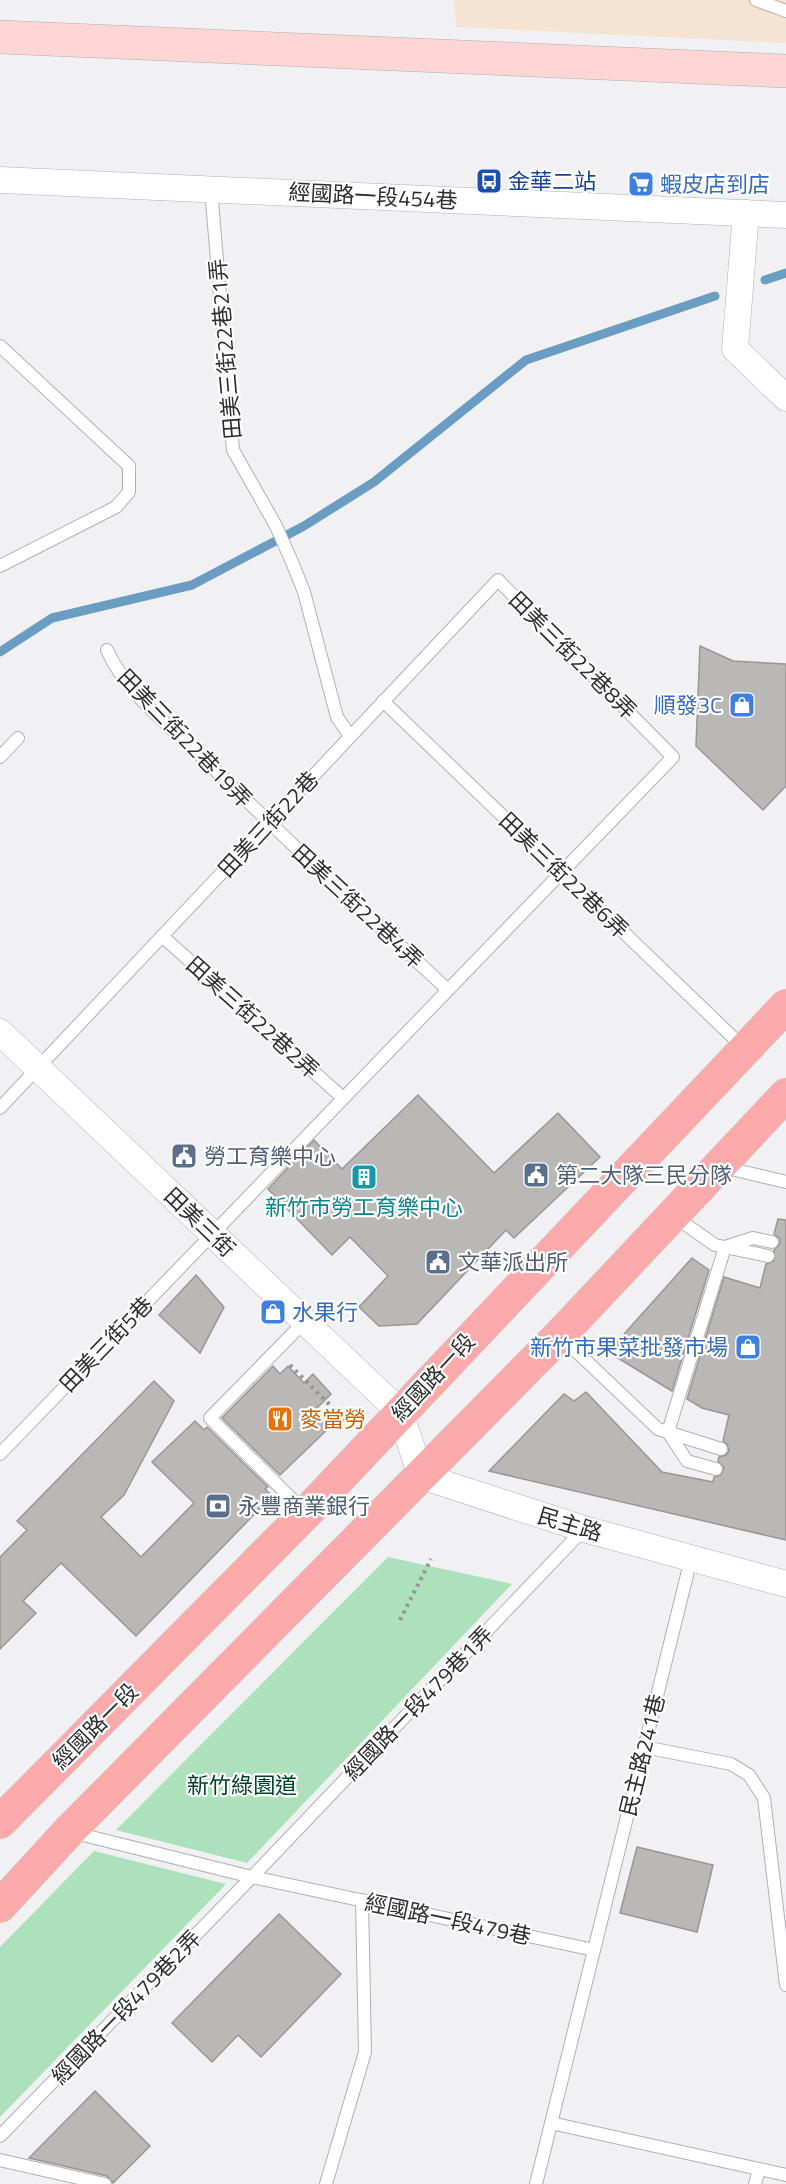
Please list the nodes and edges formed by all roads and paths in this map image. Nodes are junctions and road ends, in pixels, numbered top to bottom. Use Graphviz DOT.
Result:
graph roads {
  1 [pos="756,0"];
  2 [pos="786,11"];
  3 [pos="0,37"];
  4 [pos="786,71"];
  5 [pos="0,180"];
  6 [pos="211,189"];
  7 [pos="747,213"];
  8 [pos="786,215"];
  9 [pos="0,346"];
  10 [pos="786,398"];
  11 [pos="0,566"];
  12 [pos="498,580"];
  13 [pos="107,650"];
  14 [pos="383,701"];
  15 [pos="350,736"];
  16 [pos="18,738"];
  17 [pos="0,757"];
  18 [pos="673,757"];
  19 [pos="268,823"];
  20 [pos="561,873"];
  21 [pos="162,936"];
  22 [pos="448,990"];
  23 [pos="786,1006"];
  24 [pos="0,1032"];
  25 [pos="745,1048"];
  26 [pos="38,1068"];
  27 [pos="786,1095"];
  28 [pos="343,1098"];
  29 [pos="0,1108"];
  30 [pos="720,1166"];
  31 [pos="786,1182"];
  32 [pos="672,1215"];
  33 [pos="212,1234"];
  34 [pos="772,1242"];
  35 [pos="725,1247"];
  36 [pos="768,1256"];
  37 [pos="305,1321"];
  38 [pos="559,1336"];
  39 [pos="276,1350"];
  40 [pos="400,1412"];
  41 [pos="668,1432"];
  42 [pos="369,1445"];
  43 [pos="721,1449"];
  44 [pos="0,1454"];
  45 [pos="716,1469"];
  46 [pos="421,1476"];
  47 [pos="306,1513"];
  48 [pos="585,1529"];
  49 [pos="431,1559"];
  50 [pos="690,1559"];
  51 [pos="786,1584"];
  52 [pos="400,1620"];
  53 [pos="644,1746"];
  54 [pos="0,1822"];
  55 [pos="69,1831"];
  56 [pos="252,1877"];
  57 [pos="362,1900"];
  58 [pos="0,1906"];
  59 [pos="594,1950"];
  60 [pos="786,1985"];
  61 [pos="551,2123"];
  62 [pos="0,2136"];
  63 [pos="0,2160"];
  64 [pos="759,2169"];
  65 [pos="786,2175"];
  66 [pos="105,2184"];
  67 [pos="326,2184"];
  68 [pos="536,2184"];
  69 [pos="755,2184"];
  1 -- 2 [label="lane"];
  3 -- 4 [label="street"];
  5 -- 6 [label="street, 經國路一段454巷"];
  6 -- 7 [label="street, 經國路一段454巷"];
  6 -- 15 [label="lane, 田美三街22巷21弄"];
  7 -- 8 [label="street, 經國路一段454巷"];
  7 -- 10 [label="street"];
  9 -- 11 [label="lane"];
  12 -- 14 [label="lane, 田美三街22巷"];
  12 -- 18 [label="lane, 田美三街22巷8弄"];
  13 -- 19 [label="lane, 田美三街22巷19弄"];
  14 -- 15 [label="lane, 田美三街22巷"];
  14 -- 20 [label="lane, 田美三街22巷6弄"];
  15 -- 19 [label="lane, 田美三街22巷"];
  16 -- 17 [label="lane"];
  18 -- 20 [label="lane, 田美三街5巷"];
  19 -- 21 [label="lane, 田美三街22巷"];
  19 -- 22 [label="lane, 田美三街22巷4弄"];
  20 -- 22 [label="lane, 田美三街5巷"];
  20 -- 25 [label="lane, 田美三街22巷6弄"];
  21 -- 26 [label="lane, 田美三街22巷"];
  21 -- 28 [label="lane, 田美三街22巷2弄"];
  22 -- 28 [label="lane, 田美三街5巷"];
  23 -- 25 [label="main road, 經國路一段"];
  24 -- 26 [label="street, 田美三街"];
  25 -- 40 [label="main road, 經國路一段"];
  26 -- 29 [label="lane, 田美三街22巷"];
  26 -- 33 [label="street, 田美三街"];
  27 -- 30 [label="main road"];
  28 -- 33 [label="lane, 田美三街5巷"];
  30 -- 31 [label="lane"];
  30 -- 32 [label="main road"];
  32 -- 35 [label="lane"];
  32 -- 38 [label="main road"];
  33 -- 37 [label="street, 田美三街"];
  33 -- 44 [label="lane, 田美三街5巷"];
  34 -- 35 [label="lane"];
  35 -- 36 [label="lane"];
  35 -- 41 [label="lane"];
  37 -- 39 [label="lane"];
  37 -- 40 [label="street, 田美三街"];
  38 -- 41 [label="lane"];
  38 -- 46 [label="main road"];
  39 -- 42 [label="path"];
  39 -- 47 [label="lane"];
  40 -- 42 [label="main road, 經國路一段"];
  40 -- 46 [label="street"];
  41 -- 43 [label="lane"];
  41 -- 45 [label="lane"];
  42 -- 47 [label="main road, 經國路一段"];
  46 -- 48 [label="street, 民主路"];
  46 -- 55 [label="main road"];
  47 -- 54 [label="main road, 經國路一段"];
  48 -- 50 [label="street, 民主路"];
  48 -- 56 [label="lane, 經國路一段479巷1弄"];
  49 -- 52 [label="path"];
  50 -- 51 [label="street, 民主路"];
  50 -- 53 [label="lane, 民主路241巷"];
  53 -- 59 [label="lane, 民主路241巷"];
  53 -- 60 [label="lane"];
  55 -- 56 [label="lane, 經國路一段479巷"];
  55 -- 58 [label="main road"];
  56 -- 57 [label="lane, 經國路一段479巷"];
  56 -- 62 [label="lane, 經國路一段479巷2弄"];
  57 -- 59 [label="lane, 經國路一段479巷"];
  57 -- 67 [label="lane"];
  59 -- 61 [label="lane"];
  61 -- 64 [label="lane"];
  61 -- 68 [label="lane"];
  63 -- 66 [label="lane"];
  64 -- 65 [label="lane"];
  64 -- 69 [label="lane"];
}
